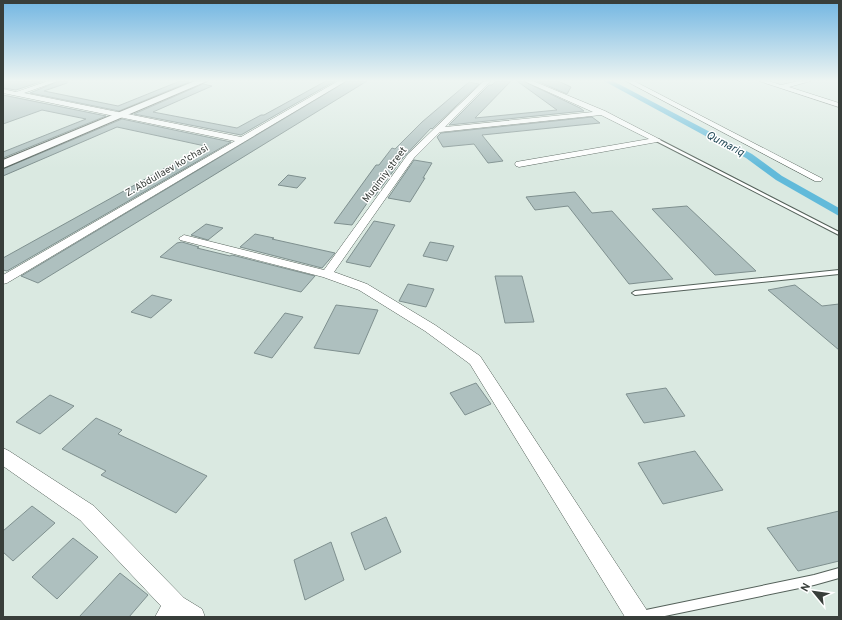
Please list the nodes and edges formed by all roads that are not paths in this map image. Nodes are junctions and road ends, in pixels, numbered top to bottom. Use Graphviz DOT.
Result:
graph roads {
  1 [pos="92,110"];
  2 [pos="135,110"];
  3 [pos="293,110"];
  4 [pos="458,110"];
  5 [pos="595,110"];
  6 [pos="685,110"];
  7 [pos="602,113"];
  8 [pos="121,116"];
  9 [pos="437,130"];
  10 [pos="242,140"];
  11 [pos="657,140"];
  12 [pos="3,164"];
  13 [pos="519,164"];
  14 [pos="818,179"];
  15 [pos="839,234"];
  16 [pos="184,238"];
  17 [pos="839,272"];
  18 [pos="327,274"];
  19 [pos="3,280"];
  20 [pos="635,293"];
  21 [pos="3,456"];
  22 [pos="839,574"];
  23 [pos="179,613"];
  24 [pos="638,617"];
  1 -- 8 [label="street"];
  2 -- 8 [label="main road"];
  3 -- 10 [label="street, Z. Abdullaev ko'chasi"];
  4 -- 9 [label="street, Muqimiy street"];
  5 -- 7 [label="street"];
  6 -- 14 [label="street"];
  7 -- 9 [label="street"];
  7 -- 11 [label="street"];
  8 -- 10 [label="street"];
  8 -- 12 [label="main road"];
  9 -- 18 [label="street, Muqimiy street"];
  10 -- 19 [label="street, Z. Abdullaev ko'chasi"];
  11 -- 13 [label="street"];
  11 -- 15 [label="lane"];
  16 -- 18 [label="street"];
  17 -- 20 [label="lane"];
  18 -- 24 [label="street"];
  21 -- 23 [label="street"];
  22 -- 24 [label="lane"];
}
